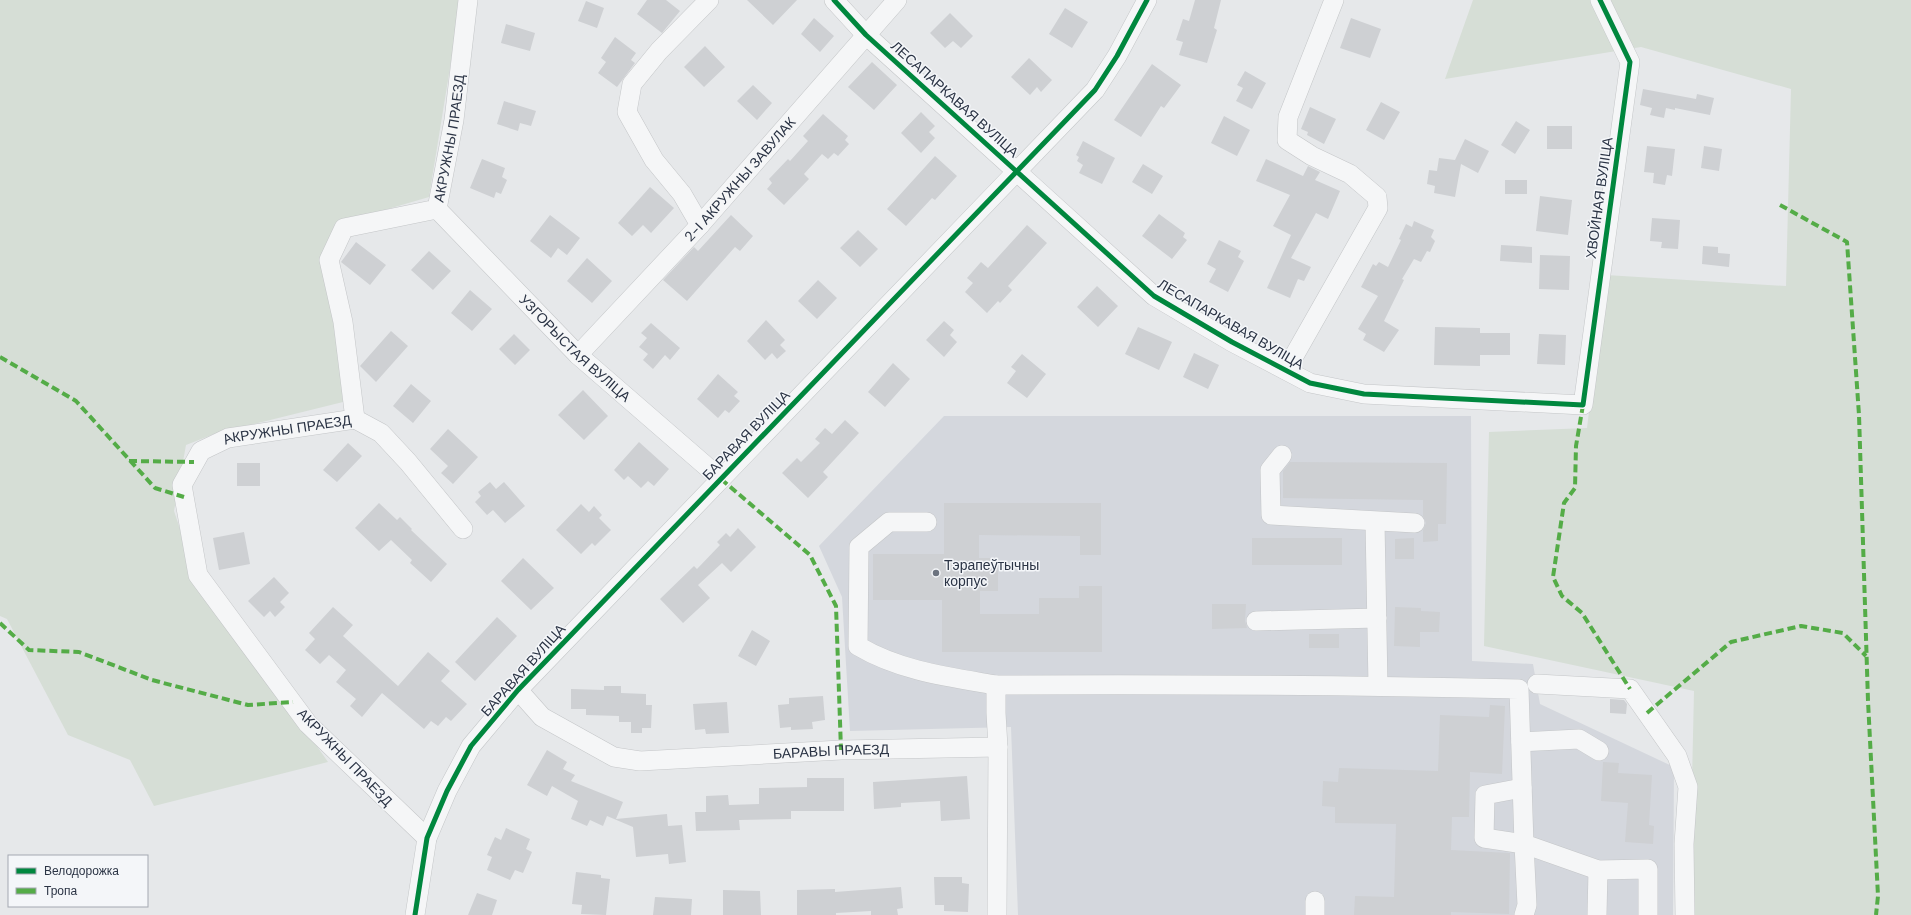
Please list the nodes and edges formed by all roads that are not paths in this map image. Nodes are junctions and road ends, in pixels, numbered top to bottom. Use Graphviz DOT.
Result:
graph roads {
  1 [pos="468,0"];
  2 [pos="709,0"];
  3 [pos="834,0"];
  4 [pos="897,0"];
  5 [pos="1147,0"];
  6 [pos="1334,0"];
  7 [pos="1600,0"];
  8 [pos="866,35"];
  9 [pos="1016,170"];
  10 [pos="437,209"];
  11 [pos="700,225"];
  12 [pos="578,355"];
  13 [pos="1286,370"];
  14 [pos="1583,405"];
  15 [pos="355,419"];
  16 [pos="1282,455"];
  17 [pos="721,479"];
  18 [pos="927,522"];
  19 [pos="1375,522"];
  20 [pos="1414,523"];
  21 [pos="463,529"];
  22 [pos="1377,618"];
  23 [pos="1256,621"];
  24 [pos="1536,684"];
  25 [pos="996,685"];
  26 [pos="1378,686"];
  27 [pos="518,690"];
  28 [pos="1521,742"];
  29 [pos="998,747"];
  30 [pos="1599,751"];
  31 [pos="1522,788"];
  32 [pos="427,838"];
  33 [pos="1524,844"];
  34 [pos="1598,870"];
  35 [pos="415,915"];
  36 [pos="996,915"];
  37 [pos="1524,915"];
  38 [pos="1597,915"];
  39 [pos="1648,915"];
  40 [pos="1685,915"];
  1 -- 10 [label="street, АКРУЖНЫ ПРАЕЗД"];
  2 -- 11 [label="street"];
  3 -- 8 [label="street, ЛЕСАПАРКАВАЯ ВУЛІЦА"];
  4 -- 8 [label="street, 2-І АКРУЖНЫ ЗАВУЛАК"];
  5 -- 9 [label="street, БАРАВАЯ ВУЛІЦА"];
  6 -- 13 [label="street"];
  7 -- 14 [label="street, ХВОЙНАЯ ВУЛІЦА"];
  8 -- 9 [label="street, ЛЕСАПАРКАВАЯ ВУЛІЦА"];
  8 -- 11 [label="street, 2-І АКРУЖНЫ ЗАВУЛАК"];
  9 -- 13 [label="street, ЛЕСАПАРКАВАЯ ВУЛІЦА"];
  9 -- 17 [label="street, БАРАВАЯ ВУЛІЦА"];
  10 -- 12 [label="street, УЗГОРЫСТАЯ ВУЛІЦА"];
  10 -- 15 [label="street, АКРУЖНЫ ПРАЕЗД"];
  11 -- 12 [label="street, 2-І АКРУЖНЫ ЗАВУЛАК"];
  12 -- 17 [label="street, УЗГОРЫСТАЯ ВУЛІЦА"];
  13 -- 14 [label="street, ЛЕСАПАРКАВАЯ ВУЛІЦА"];
  15 -- 21 [label="street"];
  15 -- 32 [label="street, АКРУЖНЫ ПРАЕЗД"];
  16 -- 19 [label="street"];
  17 -- 27 [label="street, БАРАВАЯ ВУЛІЦА"];
  18 -- 25 [label="street"];
  19 -- 20 [label="street"];
  19 -- 22 [label="street"];
  22 -- 23 [label="street"];
  22 -- 26 [label="street"];
  24 -- 40 [label="street"];
  25 -- 26 [label="street"];
  25 -- 29 [label="street"];
  26 -- 28 [label="street"];
  27 -- 29 [label="street, БАРАВЫ ПРАЕЗД"];
  27 -- 32 [label="street, БАРАВАЯ ВУЛІЦА"];
  28 -- 30 [label="street"];
  28 -- 31 [label="street"];
  29 -- 36 [label="street"];
  31 -- 33 [label="street"];
  31 -- 33 [label="street"];
  32 -- 35 [label="street, БАРАВАЯ ВУЛІЦА"];
  33 -- 34 [label="street"];
  33 -- 37 [label="street"];
  34 -- 38 [label="street"];
  34 -- 39 [label="street"];
}
